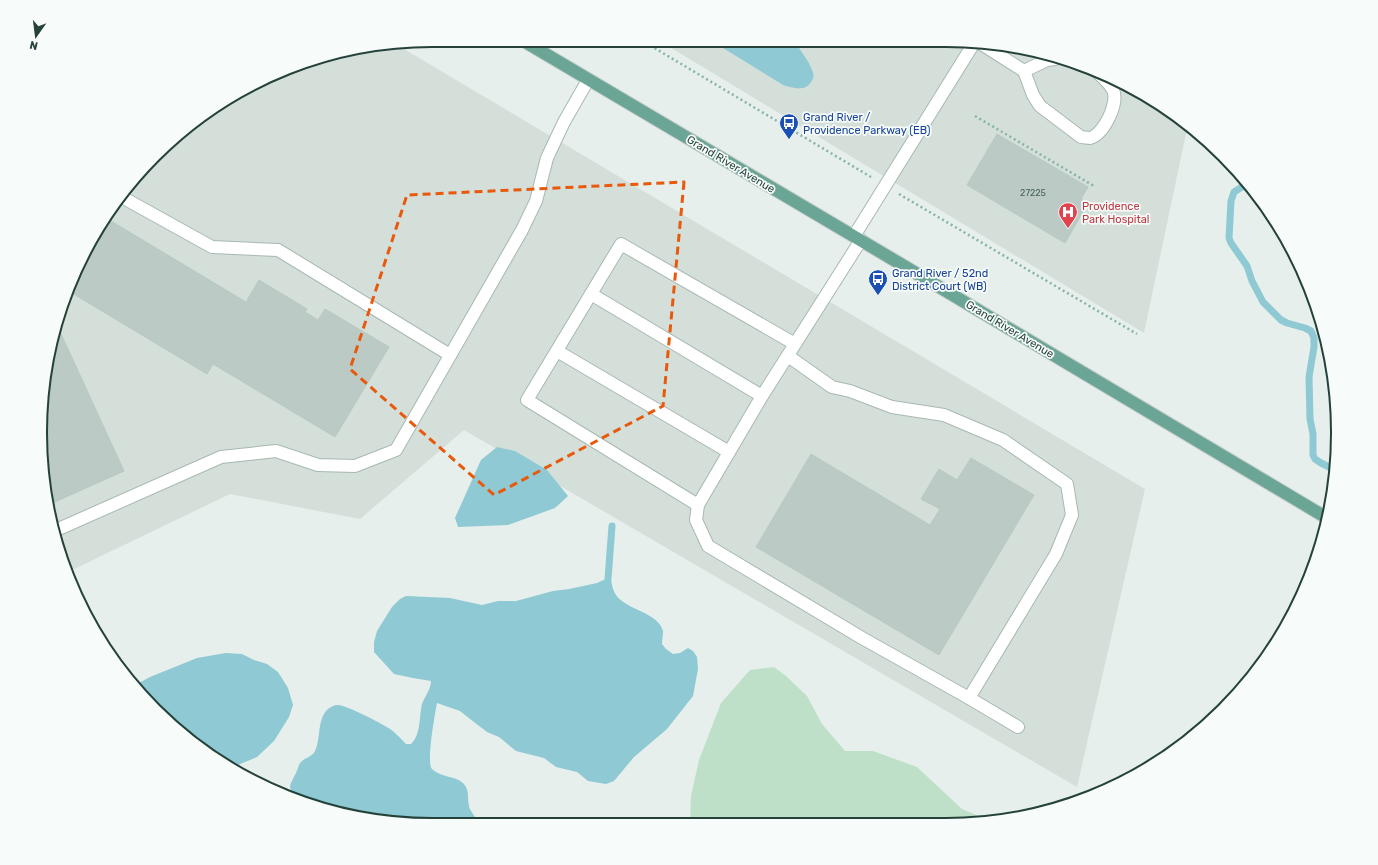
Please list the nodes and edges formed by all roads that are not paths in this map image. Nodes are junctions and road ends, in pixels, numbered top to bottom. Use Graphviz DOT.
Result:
graph roads {
  1 [pos="534,47"];
  2 [pos="971,48"];
  3 [pos="990,50"];
  4 [pos="1046,60"];
  5 [pos="1024,71"];
  6 [pos="588,80"];
  7 [pos="1107,83"];
  8 [pos="126,199"];
  9 [pos="858,238"];
  10 [pos="591,294"];
  11 [pos="795,344"];
  12 [pos="557,351"];
  13 [pos="450,355"];
  14 [pos="788,356"];
  15 [pos="762,396"];
  16 [pos="729,452"];
  17 [pos="698,505"];
  18 [pos="1322,515"];
  19 [pos="59,529"];
  20 [pos="969,698"];
  21 [pos="1018,727"];
  1 -- 6 [label="main road, Grand River Avenue"];
  2 -- 9 [label="street"];
  3 -- 5 [label="street"];
  4 -- 5 [label="street"];
  5 -- 7 [label="street"];
  6 -- 9 [label="main road, Grand River Avenue"];
  6 -- 13 [label="street"];
  8 -- 13 [label="street"];
  9 -- 11 [label="street"];
  9 -- 18 [label="main road, Grand River Avenue"];
  10 -- 11 [label="street"];
  10 -- 12 [label="street"];
  10 -- 15 [label="street"];
  11 -- 14 [label="street"];
  12 -- 16 [label="street"];
  12 -- 17 [label="street"];
  13 -- 19 [label="street"];
  14 -- 15 [label="street"];
  14 -- 20 [label="street"];
  15 -- 16 [label="street"];
  16 -- 17 [label="street"];
  17 -- 20 [label="street"];
  20 -- 21 [label="street"];
}
